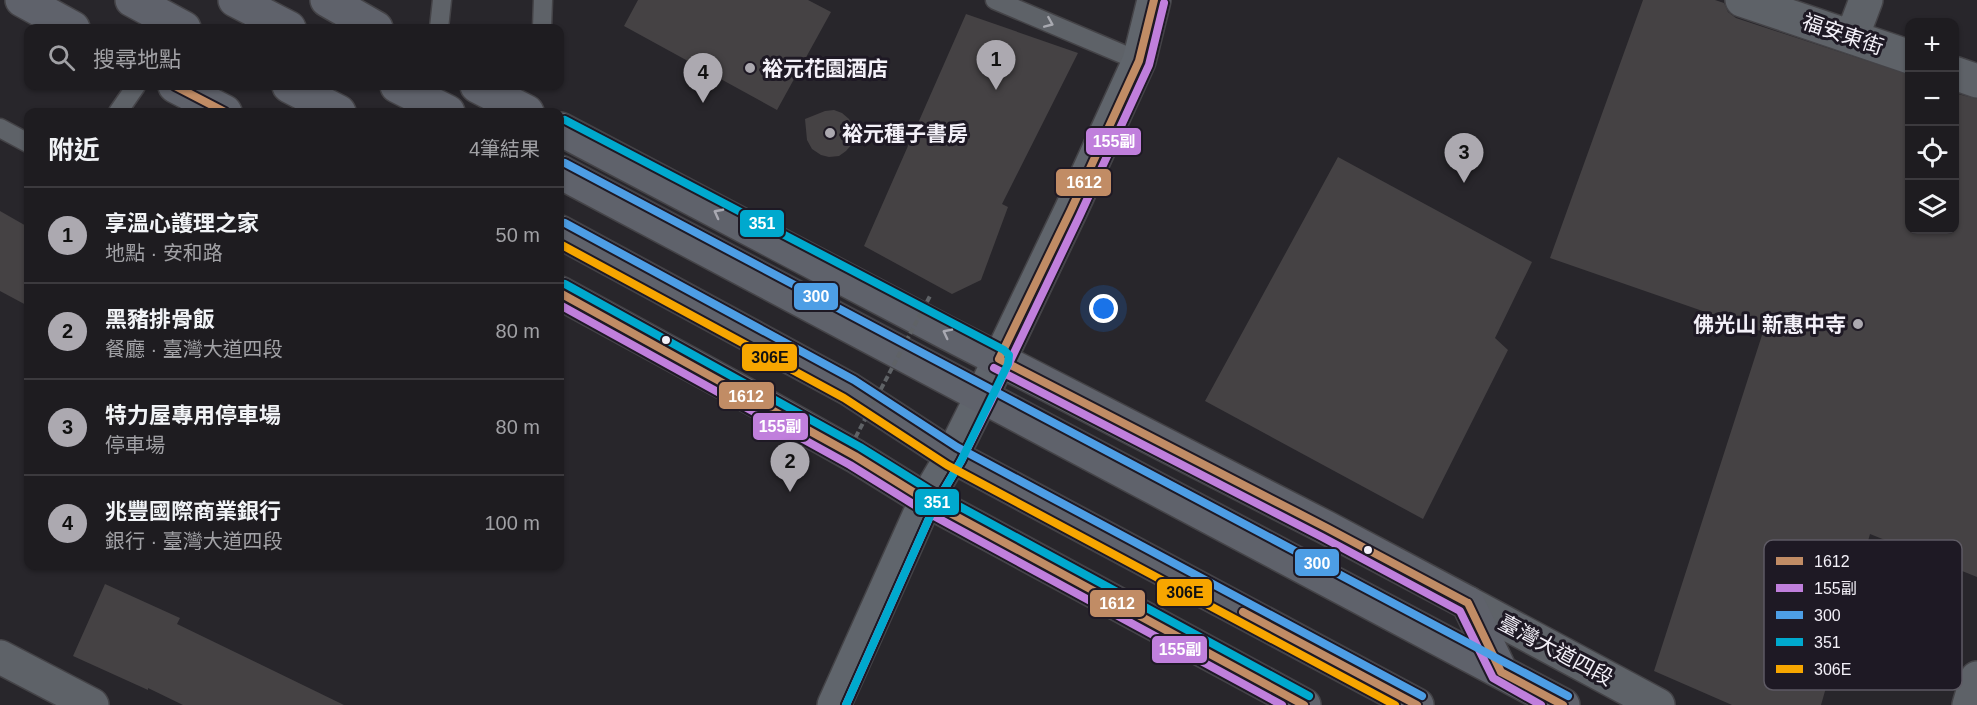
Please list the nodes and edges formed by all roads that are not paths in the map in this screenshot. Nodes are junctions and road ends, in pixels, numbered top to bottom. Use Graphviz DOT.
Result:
graph roads {
  1 [pos="22,0"];
  2 [pos="132,0"];
  3 [pos="235,0"];
  4 [pos="327,0"];
  5 [pos="441,0"];
  6 [pos="543,0"];
  7 [pos="995,0"];
  8 [pos="1154,0"];
  9 [pos="1742,0"];
  10 [pos="1866,0"];
  11 [pos="66,24"];
  12 [pos="177,24"];
  13 [pos="281,24"];
  14 [pos="369,24"];
  15 [pos="439,24"];
  16 [pos="542,24"];
  17 [pos="1852,37"];
  18 [pos="1905,55"];
  19 [pos="1139,61"];
  20 [pos="1959,75"];
  21 [pos="1977,81"];
  22 [pos="133,90"];
  23 [pos="183,90"];
  24 [pos="297,90"];
  25 [pos="405,90"];
  26 [pos="487,90"];
  27 [pos="521,103"];
  28 [pos="121,108"];
  29 [pos="217,108"];
  30 [pos="331,108"];
  31 [pos="440,108"];
  32 [pos="0,128"];
  33 [pos="564,131"];
  34 [pos="24,141"];
  35 [pos="564,174"];
  36 [pos="564,234"];
  37 [pos="564,295"];
  38 [pos="999,359"];
  39 [pos="982,396"];
  40 [pos="952,456"];
  41 [pos="927,500"];
  42 [pos="1468,603"];
  43 [pos="0,657"];
  44 [pos="1502,672"];
  45 [pos="1977,678"];
  46 [pos="92,705"];
  47 [pos="834,705"];
  48 [pos="1304,705"];
  49 [pos="1417,705"];
  50 [pos="1563,705"];
  51 [pos="1658,705"];
  52 [pos="1969,705"];
  1 -- 11 [label="main road"];
  2 -- 12 [label="main road"];
  3 -- 13 [label="main road"];
  4 -- 14 [label="main road"];
  5 -- 15 [label="lane"];
  6 -- 16 [label="lane"];
  7 -- 19 [label="lane, one-way"];
  8 -- 19 [label="main road"];
  9 -- 17 [label="street, 福安東街"];
  10 -- 17 [label="street"];
  17 -- 18 [label="street, 福安東街"];
  19 -- 38 [label="main road"];
  20 -- 21 [label="street"];
  22 -- 28 [label="lane"];
  23 -- 29 [label="main road"];
  24 -- 30 [label="main road"];
  25 -- 31 [label="main road"];
  26 -- 27 [label="main road"];
  32 -- 34 [label="lane"];
  38 -- 33 [label="main road, 臺灣大道四段, one-way"];
  35 -- 39 [label="main road"];
  36 -- 40 [label="main road"];
  37 -- 41 [label="main road"];
  38 -- 39 [label="main road"];
  38 -- 42 [label="main road, 臺灣大道四段"];
  39 -- 40 [label="main road"];
  39 -- 44 [label="main road"];
  40 -- 41 [label="main road"];
  40 -- 49 [label="main road"];
  41 -- 47 [label="main road"];
  41 -- 48 [label="main road"];
  42 -- 44 [label="main road"];
  42 -- 51 [label="street, 臺灣大道四段"];
  43 -- 46 [label="street"];
  44 -- 50 [label="main road"];
  45 -- 52 [label="street"];
}
